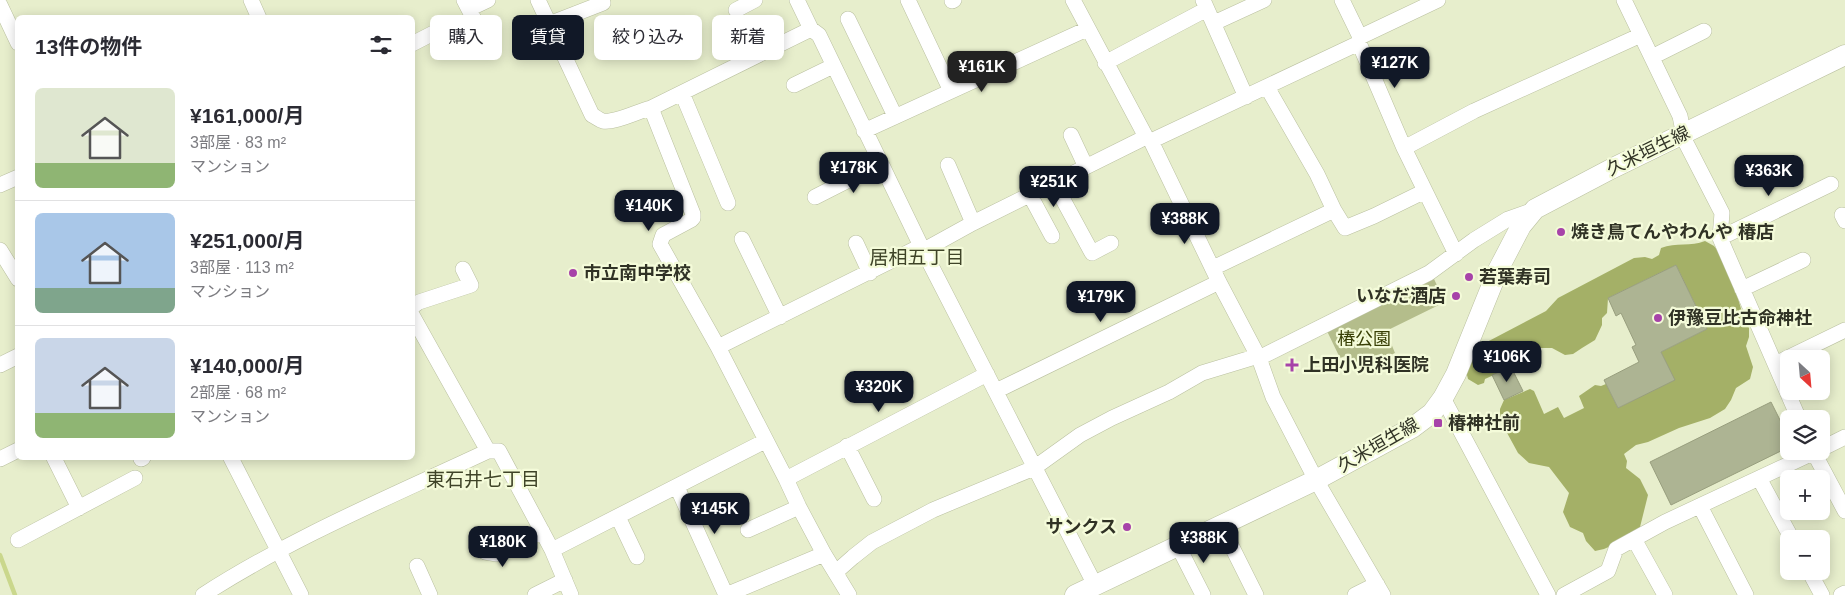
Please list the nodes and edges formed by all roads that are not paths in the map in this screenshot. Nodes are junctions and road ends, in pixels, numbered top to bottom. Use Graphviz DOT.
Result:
graph roads {
  1 [pos="251,0"];
  2 [pos="488,0"];
  3 [pos="538,0"];
  4 [pos="755,0"];
  5 [pos="797,0"];
  6 [pos="908,0"];
  7 [pos="1073,0"];
  8 [pos="1264,0"];
  9 [pos="1342,0"];
  10 [pos="1438,0"];
  11 [pos="1624,0"];
  12 [pos="603,3"];
  13 [pos="0,5"];
  14 [pos="736,10"];
  15 [pos="470,11"];
  16 [pos="1208,11"];
  17 [pos="258,15"];
  18 [pos="545,15"];
  19 [pos="572,15"];
  20 [pos="848,20"];
  21 [pos="811,29"];
  22 [pos="1087,29"];
  23 [pos="1704,31"];
  24 [pos="1641,35"];
  25 [pos="15,38"];
  26 [pos="1359,40"];
  27 [pos="430,42"];
  28 [pos="415,44"];
  29 [pos="1845,55"];
  30 [pos="1652,58"];
  31 [pos="566,60"];
  32 [pos="1105,62"];
  33 [pos="834,66"];
  34 [pos="794,85"];
  35 [pos="1267,87"];
  36 [pos="951,91"];
  37 [pos="682,93"];
  38 [pos="1246,97"];
  39 [pos="651,108"];
  40 [pos="895,116"];
  41 [pos="864,131"];
  42 [pos="1684,133"];
  43 [pos="1071,135"];
  44 [pos="1148,139"];
  45 [pos="1404,148"];
  46 [pos="880,164"];
  47 [pos="948,165"];
  48 [pos="1086,167"];
  49 [pos="15,178"];
  50 [pos="1054,183"];
  51 [pos="1831,184"];
  52 [pos="0,185"];
  53 [pos="1425,191"];
  54 [pos="1030,195"];
  55 [pos="815,197"];
  56 [pos="728,203"];
  57 [pos="1535,209"];
  58 [pos="1334,210"];
  59 [pos="973,223"];
  60 [pos="1052,236"];
  61 [pos="1720,238"];
  62 [pos="742,239"];
  63 [pos="856,243"];
  64 [pos="1111,243"];
  65 [pos="922,248"];
  66 [pos="0,250"];
  67 [pos="1456,254"];
  68 [pos="1804,260"];
  69 [pos="463,269"];
  70 [pos="15,273"];
  71 [pos="870,273"];
  72 [pos="1216,275"];
  73 [pos="1742,289"];
  74 [pos="415,306"];
  75 [pos="415,312"];
  76 [pos="780,317"];
  77 [pos="1845,330"];
  78 [pos="718,347"];
  79 [pos="1258,357"];
  80 [pos="15,358"];
  81 [pos="1775,364"];
  82 [pos="0,365"];
  83 [pos="987,374"];
  84 [pos="996,391"];
  85 [pos="1443,398"];
  86 [pos="1795,410"];
  87 [pos="1845,437"];
  88 [pos="766,441"];
  89 [pos="1830,444"];
  90 [pos="847,446"];
  91 [pos="488,451"];
  92 [pos="15,452"];
  93 [pos="0,459"];
  94 [pos="55,460"];
  95 [pos="232,460"];
  96 [pos="1797,460"];
  97 [pos="1820,460"];
  98 [pos="1034,468"];
  99 [pos="135,478"];
  100 [pos="1759,478"];
  101 [pos="786,479"];
  102 [pos="1316,480"];
  103 [pos="677,487"];
  104 [pos="874,499"];
  105 [pos="1700,506"];
  106 [pos="799,507"];
  107 [pos="1844,507"];
  108 [pos="79,508"];
  109 [pos="618,517"];
  110 [pos="1221,525"];
  111 [pos="748,530"];
  112 [pos="1787,530"];
  113 [pos="542,531"];
  114 [pos="478,538"];
  115 [pos="1634,539"];
  116 [pos="18,540"];
  117 [pos="1178,546"];
  118 [pos="552,550"];
  119 [pos="278,551"];
  120 [pos="824,554"];
  121 [pos="637,557"];
  122 [pos="417,566"];
  123 [pos="836,572"];
  124 [pos="565,580"];
  125 [pos="1814,580"];
  126 [pos="1380,590"];
  127 [pos="1088,591"];
  128 [pos="1845,593"];
  129 [pos="203,595"];
  130 [pos="300,595"];
  131 [pos="430,595"];
  132 [pos="535,595"];
  133 [pos="571,595"];
  134 [pos="726,595"];
  135 [pos="849,595"];
  136 [pos="1203,595"];
  137 [pos="1256,595"];
  138 [pos="1355,595"];
  139 [pos="1548,595"];
  140 [pos="1564,595"];
  141 [pos="1665,595"];
  142 [pos="1746,595"];
  143 [pos="1822,595"];
  144 [pos="1841,595"];
  1 -- 17 [label="street"];
  2 -- 15 [label="street"];
  3 -- 18 [label="street"];
  4 -- 14 [label="street"];
  5 -- 21 [label="street"];
  6 -- 36 [label="street"];
  7 -- 22 [label="street"];
  8 -- 16 [label="street"];
  9 -- 26 [label="street"];
  10 -- 26 [label="street"];
  11 -- 24 [label="street"];
  12 -- 19 [label="street"];
  13 -- 25 [label="street"];
  16 -- 32 [label="street"];
  16 -- 38 [label="street"];
  20 -- 40 [label="street"];
  21 -- 33 [label="street"];
  21 -- 37 [label="street"];
  22 -- 32 [label="street"];
  22 -- 36 [label="street"];
  23 -- 30 [label="street"];
  24 -- 30 [label="street"];
  24 -- 45 [label="street"];
  26 -- 35 [label="street"];
  26 -- 45 [label="street"];
  27 -- 28 [label="street"];
  29 -- 42 [label="main road, 久米垣生線"];
  30 -- 42 [label="street"];
  31 -- 39 [label="street"];
  32 -- 44 [label="street"];
  33 -- 34 [label="street"];
  33 -- 41 [label="street"];
  35 -- 38 [label="street"];
  35 -- 58 [label="street"];
  36 -- 40 [label="street"];
  37 -- 39 [label="street"];
  37 -- 56 [label="street"];
  38 -- 44 [label="street"];
  39 -- 78 [label="street"];
  40 -- 41 [label="street"];
  41 -- 46 [label="street"];
  42 -- 57 [label="main road, 久米垣生線"];
  42 -- 61 [label="street"];
  43 -- 48 [label="street"];
  44 -- 48 [label="street"];
  44 -- 72 [label="street"];
  45 -- 53 [label="street"];
  46 -- 55 [label="street"];
  46 -- 65 [label="street"];
  47 -- 59 [label="street"];
  48 -- 50 [label="street"];
  49 -- 52 [label="street"];
  50 -- 54 [label="street"];
  50 -- 64 [label="street"];
  51 -- 61 [label="street"];
  53 -- 58 [label="street"];
  53 -- 67 [label="street"];
  54 -- 59 [label="street"];
  54 -- 60 [label="street"];
  57 -- 67 [label="street"];
  57 -- 85 [label="main road, 久米垣生線"];
  58 -- 72 [label="street"];
  59 -- 65 [label="street"];
  61 -- 73 [label="street"];
  62 -- 76 [label="street"];
  63 -- 71 [label="street"];
  65 -- 71 [label="street"];
  65 -- 83 [label="street"];
  66 -- 70 [label="street"];
  67 -- 79 [label="street"];
  68 -- 73 [label="street"];
  69 -- 74 [label="street"];
  71 -- 76 [label="street"];
  72 -- 79 [label="street"];
  72 -- 84 [label="street"];
  73 -- 81 [label="street"];
  75 -- 91 [label="street"];
  76 -- 78 [label="street"];
  77 -- 81 [label="street"];
  78 -- 88 [label="street"];
  79 -- 98 [label="street"];
  79 -- 102 [label="street"];
  80 -- 82 [label="street"];
  81 -- 86 [label="street"];
  83 -- 84 [label="street"];
  83 -- 90 [label="street"];
  84 -- 98 [label="street"];
  85 -- 102 [label="main road, 久米垣生線"];
  85 -- 139 [label="street"];
  87 -- 89 [label="street"];
  88 -- 101 [label="street"];
  88 -- 103 [label="street"];
  90 -- 101 [label="street"];
  90 -- 104 [label="street"];
  91 -- 113 [label="street"];
  91 -- 119 [label="street"];
  92 -- 93 [label="street"];
  94 -- 108 [label="street"];
  95 -- 119 [label="street"];
  96 -- 100 [label="street"];
  97 -- 107 [label="street"];
  98 -- 123 [label="street"];
  98 -- 127 [label="street"];
  99 -- 108 [label="street"];
  100 -- 105 [label="street"];
  100 -- 112 [label="street"];
  101 -- 106 [label="street"];
  102 -- 110 [label="main road, 久米垣生線"];
  102 -- 126 [label="street"];
  103 -- 109 [label="street"];
  103 -- 134 [label="street"];
  105 -- 115 [label="street"];
  105 -- 142 [label="street"];
  106 -- 111 [label="street"];
  106 -- 120 [label="street"];
  108 -- 116 [label="street"];
  109 -- 118 [label="street"];
  109 -- 121 [label="street"];
  110 -- 117 [label="main road, 久米垣生線"];
  110 -- 137 [label="street"];
  113 -- 114 [label="street"];
  113 -- 118 [label="street"];
  115 -- 140 [label="street"];
  115 -- 141 [label="street"];
  117 -- 127 [label="main road, 久米垣生線"];
  117 -- 136 [label="street"];
  118 -- 124 [label="street"];
  119 -- 129 [label="street"];
  119 -- 130 [label="street"];
  120 -- 123 [label="street"];
  120 -- 134 [label="street"];
  122 -- 131 [label="street"];
  123 -- 135 [label="street"];
  124 -- 132 [label="street"];
  124 -- 133 [label="street"];
  125 -- 143 [label="street"];
  126 -- 138 [label="street"];
  128 -- 144 [label="street"];
}
